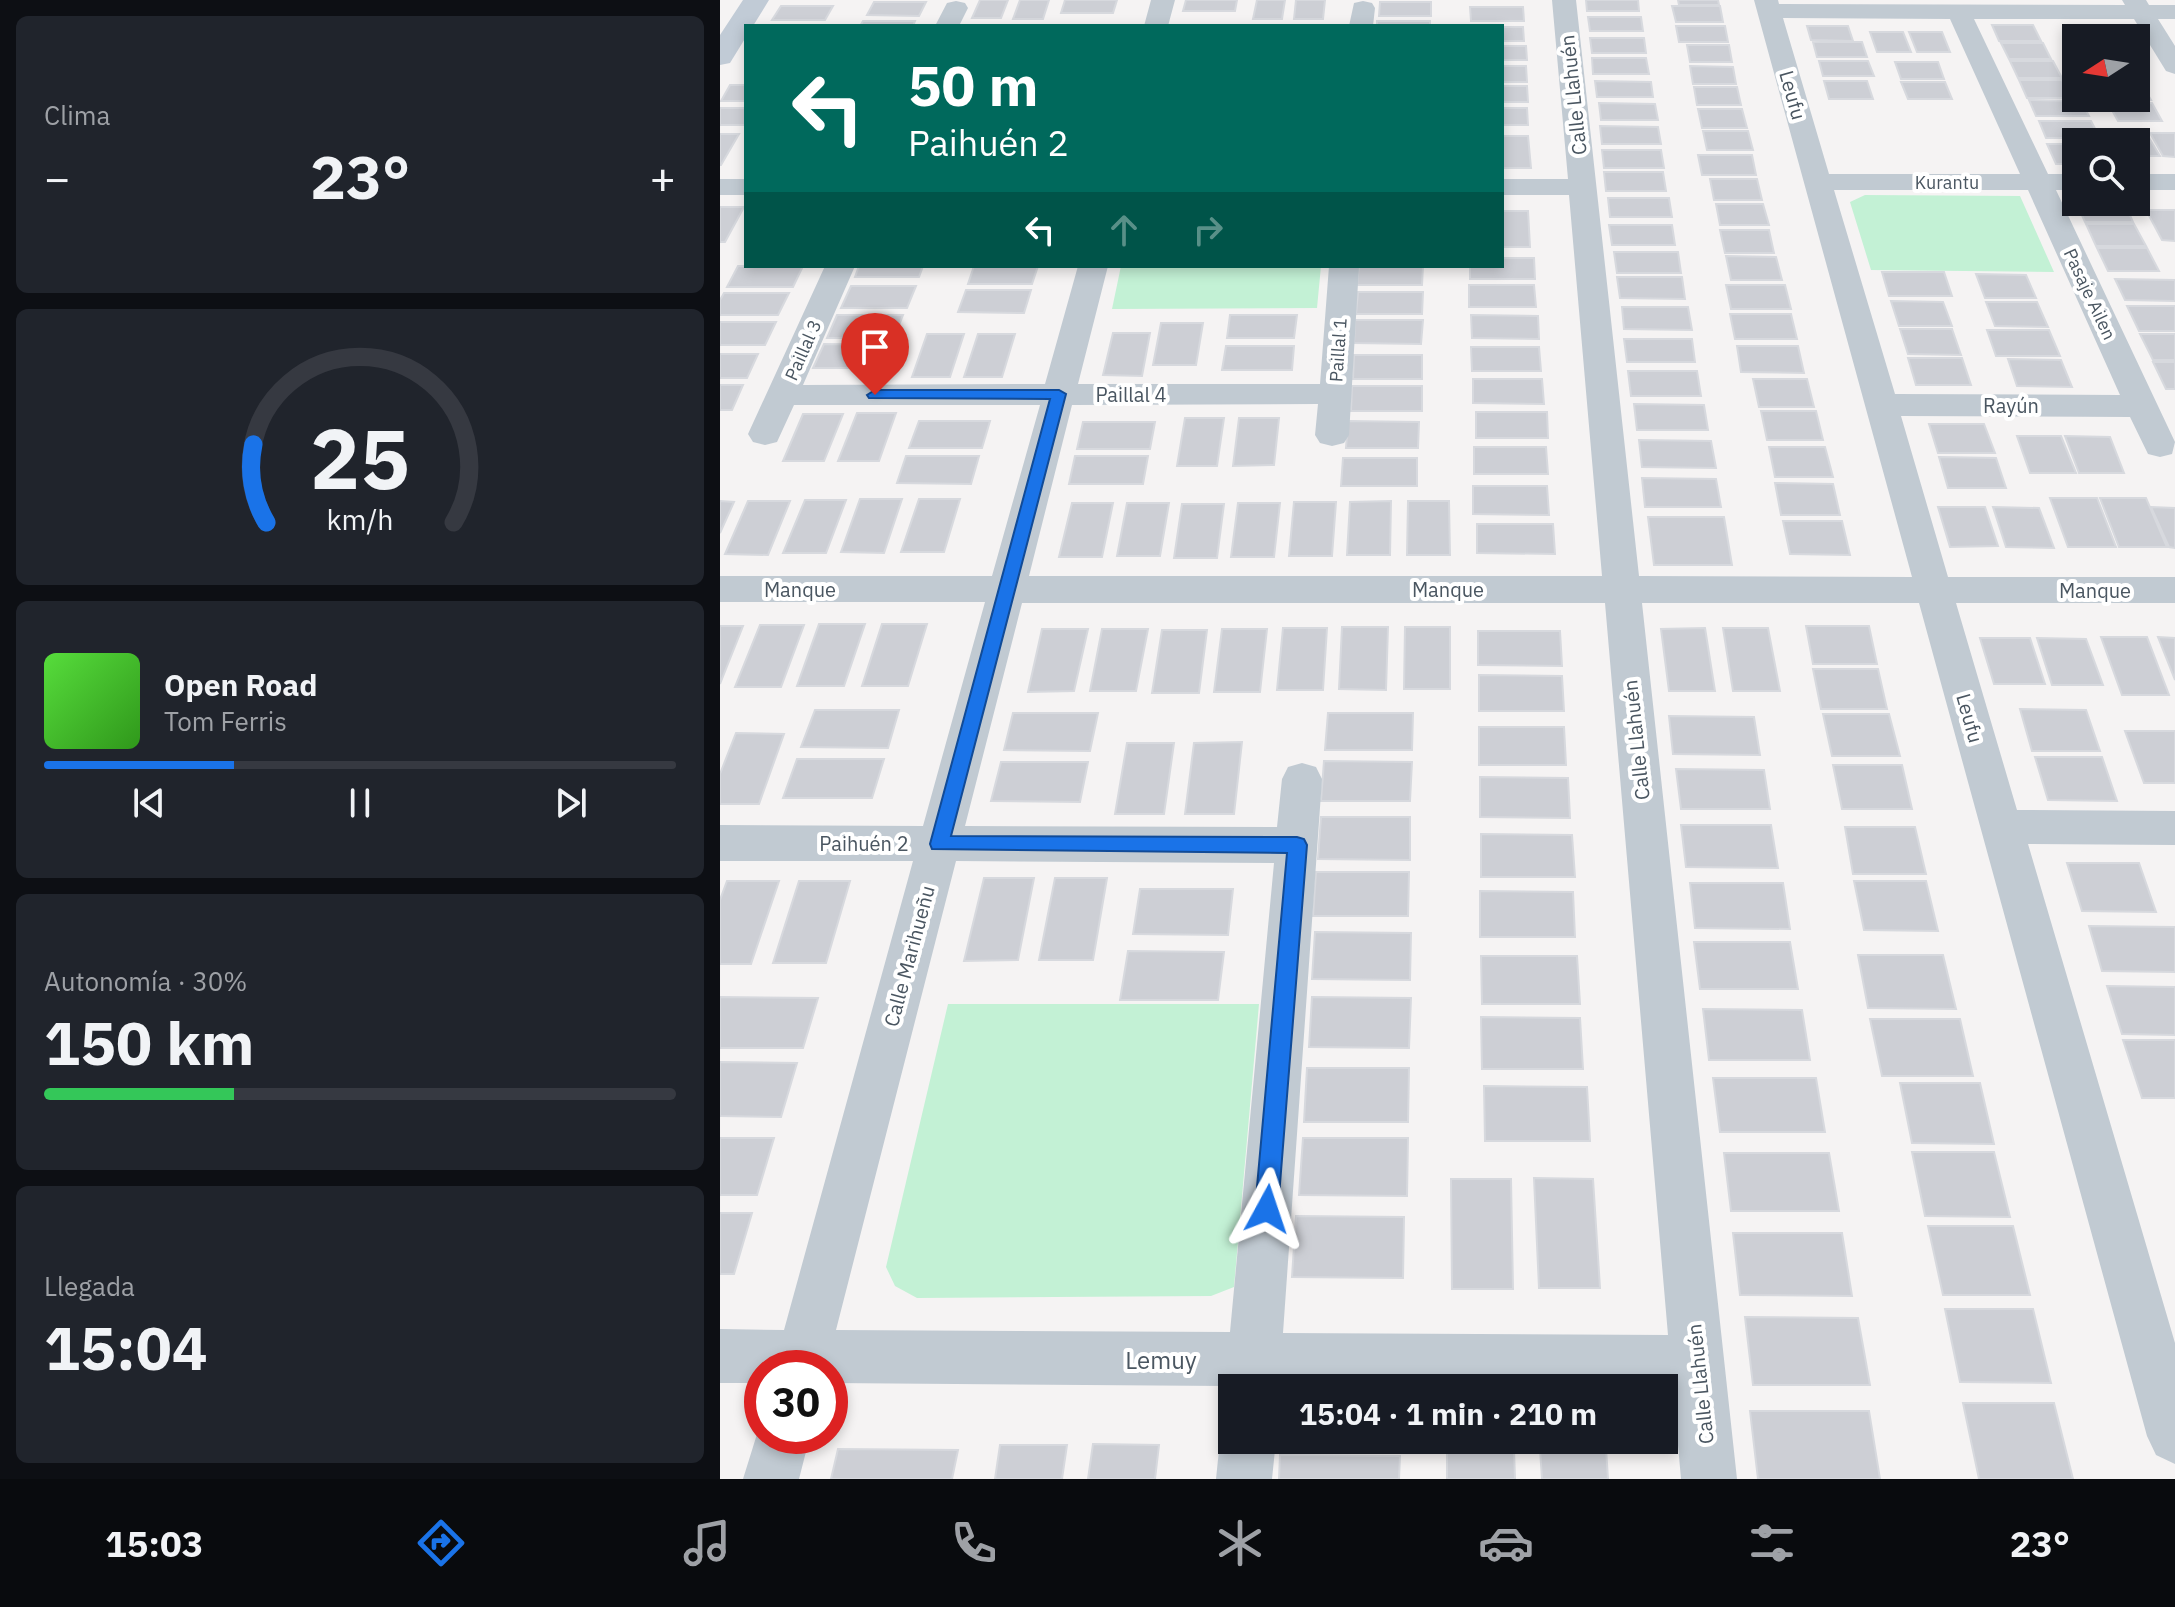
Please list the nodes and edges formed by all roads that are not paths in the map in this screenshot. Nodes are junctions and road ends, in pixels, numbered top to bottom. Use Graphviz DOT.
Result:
graph roads {
  1 [pos="756,0"];
  2 [pos="1163,0"];
  3 [pos="1564,0"];
  4 [pos="1768,6"];
  5 [pos="2138,6"];
  6 [pos="1959,12"];
  7 [pos="2175,12"];
  8 [pos="1157,24"];
  9 [pos="720,57"];
  10 [pos="2175,66"];
  11 [pos="1818,182"];
  12 [pos="2038,182"];
  13 [pos="2062,182"];
  14 [pos="2150,182"];
  15 [pos="2175,182"];
  16 [pos="720,187"];
  17 [pos="744,187"];
  18 [pos="1504,187"];
  19 [pos="1582,187"];
  20 [pos="839,268"];
  21 [pos="1092,268"];
  22 [pos="1344,268"];
  23 [pos="1059,394"];
  24 [pos="1335,394"];
  25 [pos="783,395"];
  26 [pos="1881,405"];
  27 [pos="2142,406"];
  28 [pos="765,434"];
  29 [pos="1332,435"];
  30 [pos="2160,446"];
  31 [pos="720,589"];
  32 [pos="1007,589"];
  33 [pos="1622,589"];
  34 [pos="1934,590"];
  35 [pos="2175,590"];
  36 [pos="1302,779"];
  37 [pos="2002,827"];
  38 [pos="2175,828"];
  39 [pos="720,843"];
  40 [pos="939,844"];
  41 [pos="1297,845"];
  42 [pos="805,1350"];
  43 [pos="720,1356"];
  44 [pos="744,1358"];
  45 [pos="1698,1362"];
  46 [pos="848,1363"];
  47 [pos="1253,1374"];
  48 [pos="2167,1381"];
  49 [pos="2175,1436"];
  50 [pos="777,1454"];
  51 [pos="1247,1454"];
  52 [pos="771,1479"];
  53 [pos="1244,1479"];
  54 [pos="1709,1479"];
  1 -- 9 [label="street"];
  2 -- 8 [label="street"];
  3 -- 19 [label="street, Calle Llahuén"];
  4 -- 6 [label="street"];
  4 -- 11 [label="street, Leufu"];
  5 -- 6 [label="street"];
  5 -- 7 [label="street"];
  5 -- 10 [label="street"];
  6 -- 12 [label="street, Pasaje Ailen"];
  11 -- 12 [label="street, Kurantu"];
  11 -- 26 [label="street, Leufu"];
  12 -- 13 [label="street, Kurantu"];
  12 -- 27 [label="street, Pasaje Ailen"];
  14 -- 15 [label="street"];
  16 -- 17 [label="street"];
  18 -- 19 [label="street"];
  19 -- 33 [label="street, Calle Llahuén"];
  20 -- 25 [label="street, Paillal 3"];
  21 -- 23 [label="street, Calle Marihueñu"];
  22 -- 24 [label="street, Paillal 1"];
  23 -- 24 [label="street, Paillal 4"];
  23 -- 25 [label="street, Paillal 4"];
  23 -- 32 [label="street, Calle Marihueñu"];
  24 -- 29 [label="street, Paillal 1"];
  25 -- 28 [label="street, Paillal 3"];
  26 -- 27 [label="street, Rayún"];
  26 -- 34 [label="street, Leufu"];
  27 -- 30 [label="street, Pasaje Ailen"];
  31 -- 32 [label="street, Manque"];
  32 -- 33 [label="street, Manque"];
  32 -- 40 [label="street, Calle Marihueñu"];
  33 -- 34 [label="street, Manque"];
  33 -- 45 [label="street, Calle Llahuén"];
  34 -- 35 [label="street, Manque"];
  34 -- 37 [label="street, Leufu"];
  36 -- 41 [label="street"];
  37 -- 38 [label="street"];
  37 -- 48 [label="street, Leufu"];
  39 -- 40 [label="street, Paihuén 2"];
  40 -- 41 [label="street, Paihuén 2"];
  40 -- 42 [label="street, Calle Marihueñu"];
  41 -- 47 [label="street"];
  43 -- 44 [label="street, Lemuy"];
  45 -- 47 [label="street, Lemuy"];
  45 -- 54 [label="street, Calle Llahuén"];
  46 -- 47 [label="street, Lemuy"];
  48 -- 49 [label="street, Leufu"];
  50 -- 52 [label="street"];
  51 -- 53 [label="street"];
}
